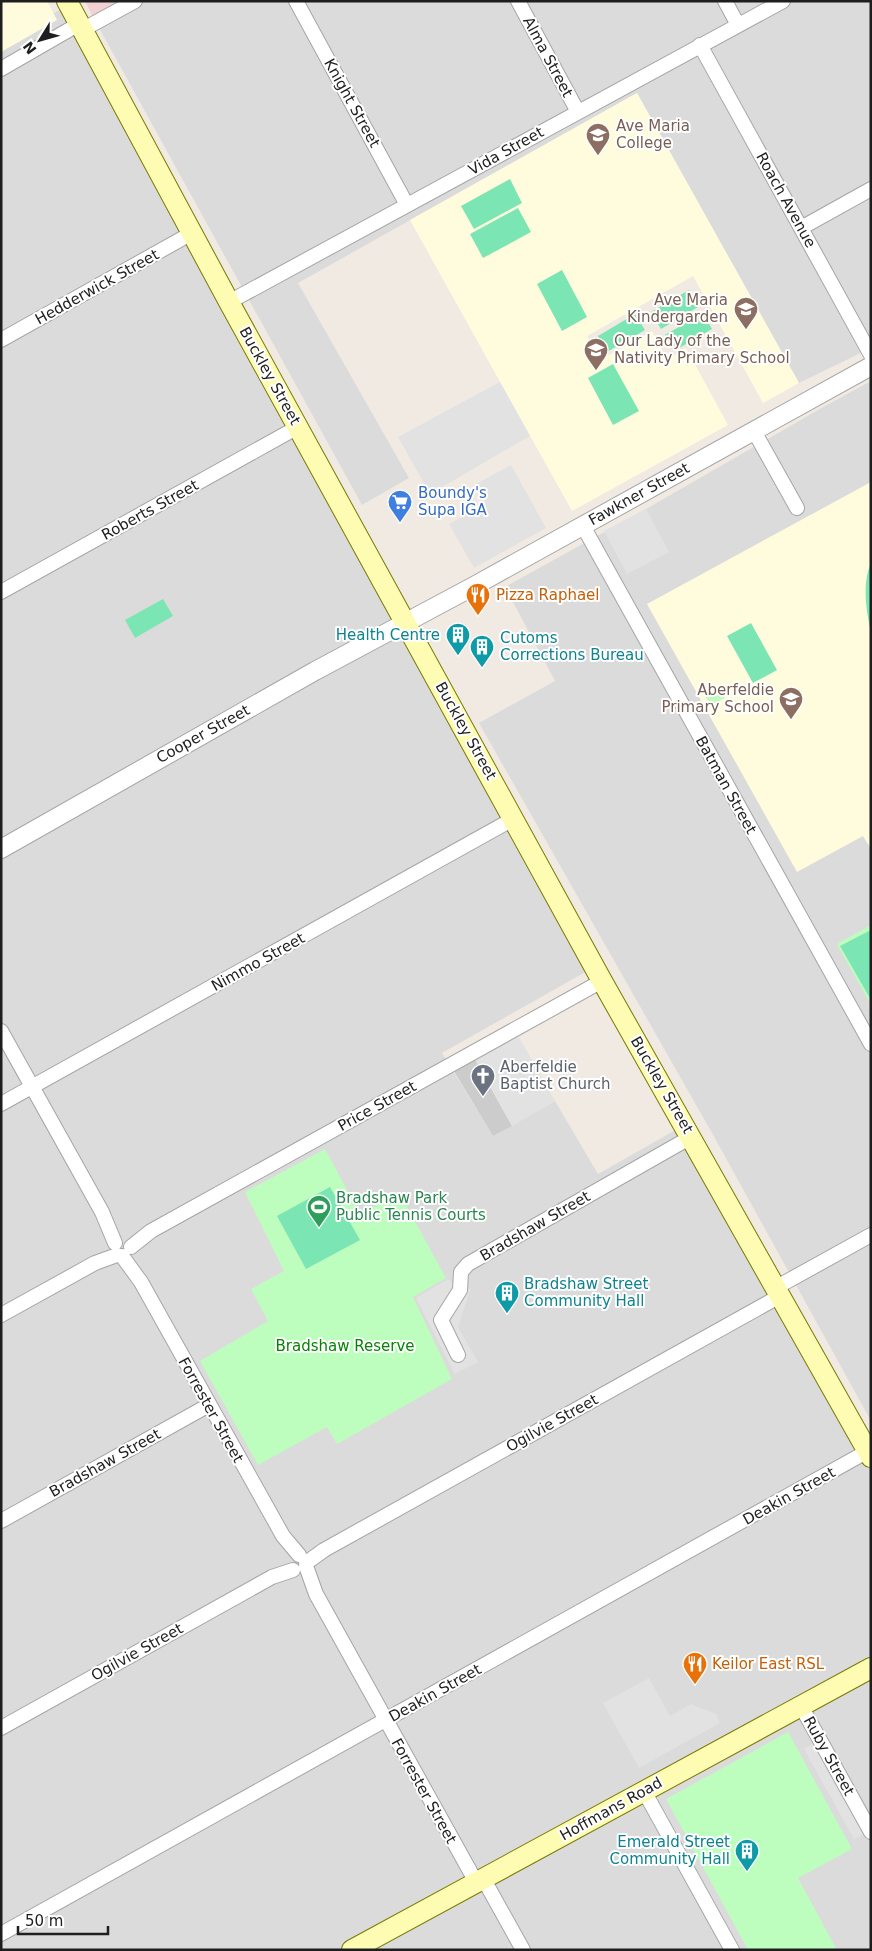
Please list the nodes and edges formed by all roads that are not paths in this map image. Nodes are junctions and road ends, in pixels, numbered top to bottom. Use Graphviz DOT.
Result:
graph roads {
  1 [pos="67,1"];
  2 [pos="135,1"];
  3 [pos="296,1"];
  4 [pos="518,1"];
  5 [pos="725,1"];
  6 [pos="783,1"];
  7 [pos="738,25"];
  8 [pos="81,27"];
  9 [pos="700,45"];
  10 [pos="1,70"];
  11 [pos="578,112"];
  12 [pos="871,189"];
  13 [pos="407,205"];
  14 [pos="801,228"];
  15 [pos="192,234"];
  16 [pos="229,302"];
  17 [pos="1,340"];
  18 [pos="871,355"];
  19 [pos="871,366"];
  20 [pos="298,427"];
  21 [pos="754,430"];
  22 [pos="797,508"];
  23 [pos="582,526"];
  24 [pos="1,592"];
  25 [pos="407,623"];
  26 [pos="514,819"];
  27 [pos="1,849"];
  28 [pos="602,981"];
  29 [pos="1,1031"];
  30 [pos="871,1044"];
  31 [pos="32,1086"];
  32 [pos="1,1104"];
  33 [pos="691,1137"];
  34 [pos="871,1234"];
  35 [pos="122,1248"];
  36 [pos="778,1292"];
  37 [pos="1,1315"];
  38 [pos="458,1355"];
  39 [pos="209,1405"];
  40 [pos="869,1454"];
  41 [pos="1,1521"];
  42 [pos="297,1563"];
  43 [pos="871,1668"];
  44 [pos="801,1706"];
  45 [pos="385,1721"];
  46 [pos="1,1728"];
  47 [pos="644,1791"];
  48 [pos="871,1832"];
  49 [pos="479,1880"];
  50 [pos="1,1934"];
  51 [pos="352,1950"];
  52 [pos="523,1950"];
  53 [pos="732,1950"];
  1 -- 8 [label="main road, Buckley Street"];
  2 -- 8 [label="street"];
  3 -- 13 [label="street, Knight Street"];
  4 -- 11 [label="street, Alma Street"];
  5 -- 7 [label="street"];
  6 -- 7 [label="street, Vida Street"];
  7 -- 9 [label="street, Vida Street"];
  8 -- 10 [label="street"];
  8 -- 15 [label="main road, Buckley Street"];
  9 -- 11 [label="street, Vida Street"];
  9 -- 14 [label="street, Roach Avenue"];
  11 -- 13 [label="street, Vida Street"];
  12 -- 14 [label="street"];
  13 -- 16 [label="street, Vida Street"];
  14 -- 18 [label="street, Roach Avenue"];
  15 -- 16 [label="main road, Buckley Street"];
  15 -- 17 [label="street, Hedderwick Street"];
  16 -- 20 [label="main road, Buckley Street"];
  19 -- 21 [label="street, Fawkner Street"];
  20 -- 24 [label="street, Roberts Street"];
  20 -- 25 [label="main road, Buckley Street"];
  21 -- 22 [label="street"];
  21 -- 23 [label="street, Fawkner Street"];
  23 -- 25 [label="street, Fawkner Street"];
  23 -- 30 [label="street, Batman Street"];
  25 -- 26 [label="main road, Buckley Street"];
  25 -- 27 [label="street, Cooper Street"];
  26 -- 28 [label="main road, Buckley Street"];
  26 -- 31 [label="street, Nimmo Street"];
  28 -- 33 [label="main road, Buckley Street"];
  28 -- 35 [label="street, Price Street"];
  29 -- 31 [label="street, Forrester Street"];
  31 -- 32 [label="street, Nimmo Street"];
  31 -- 35 [label="street, Forrester Street"];
  33 -- 36 [label="main road, Buckley Street"];
  33 -- 38 [label="street, Bradshaw Street"];
  34 -- 36 [label="street"];
  35 -- 37 [label="street, Price Street"];
  35 -- 39 [label="street, Forrester Street"];
  36 -- 40 [label="main road, Buckley Street"];
  36 -- 42 [label="street, Ogilvie Street"];
  39 -- 41 [label="street, Bradshaw Street"];
  39 -- 42 [label="street, Forrester Street"];
  40 -- 45 [label="street, Deakin Street"];
  42 -- 45 [label="street, Forrester Street"];
  42 -- 46 [label="street, Ogilvie Street"];
  43 -- 44 [label="main road, Hoffmans Road"];
  44 -- 47 [label="main road, Hoffmans Road"];
  44 -- 48 [label="street, Ruby Street"];
  45 -- 49 [label="street, Forrester Street"];
  45 -- 50 [label="street, Deakin Street"];
  47 -- 49 [label="main road, Hoffmans Road"];
  47 -- 53 [label="street"];
  49 -- 51 [label="main road, Hoffmans Road"];
  49 -- 52 [label="street, Forrester Street"];
}
